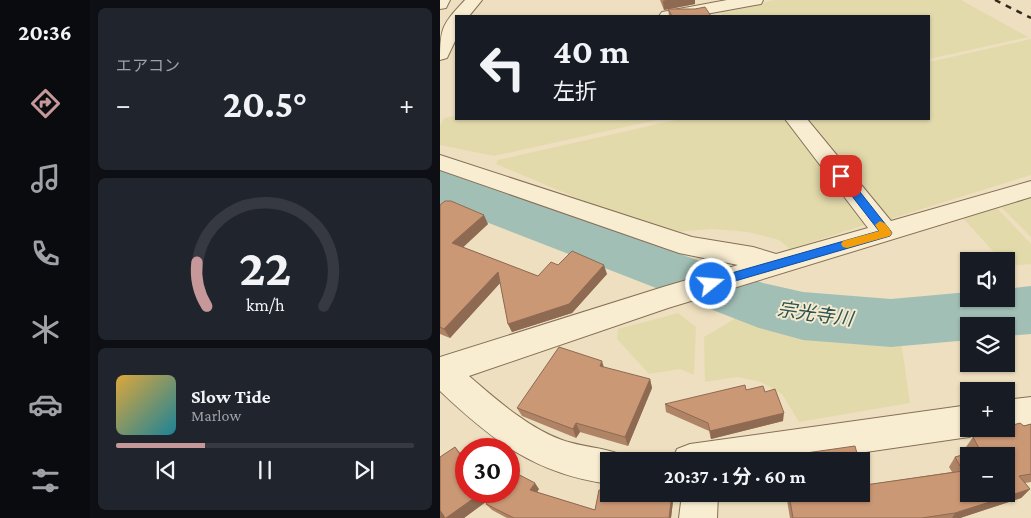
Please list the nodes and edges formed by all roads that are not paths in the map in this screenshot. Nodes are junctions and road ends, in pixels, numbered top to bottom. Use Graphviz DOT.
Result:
graph roads {
  1 [pos="442,0"];
  2 [pos="474,0"];
  3 [pos="755,0"];
  4 [pos="440,4"];
  5 [pos="707,8"];
  6 [pos="461,15"];
  7 [pos="673,15"];
  8 [pos="455,22"];
  9 [pos="440,54"];
  10 [pos="455,56"];
  11 [pos="440,59"];
  12 [pos="797,120"];
  13 [pos="440,162"];
  14 [pos="1031,188"];
  15 [pos="886,233"];
  16 [pos="768,266"];
  17 [pos="440,371"];
  18 [pos="1031,412"];
  19 [pos="1015,415"];
  20 [pos="960,423"];
  21 [pos="794,452"];
  22 [pos="600,466"];
  23 [pos="698,502"];
  24 [pos="698,518"];
  1 -- 4 [label="street"];
  2 -- 6 [label="street"];
  3 -- 5 [label="street"];
  5 -- 7 [label="street"];
  8 -- 9 [label="street"];
  10 -- 11 [label="street"];
  12 -- 15 [label="street"];
  13 -- 16 [label="street"];
  14 -- 15 [label="street"];
  15 -- 16 [label="street"];
  16 -- 17 [label="street"];
  17 -- 22 [label="street"];
  18 -- 19 [label="street"];
  20 -- 21 [label="street"];
  23 -- 24 [label="street"];
}
